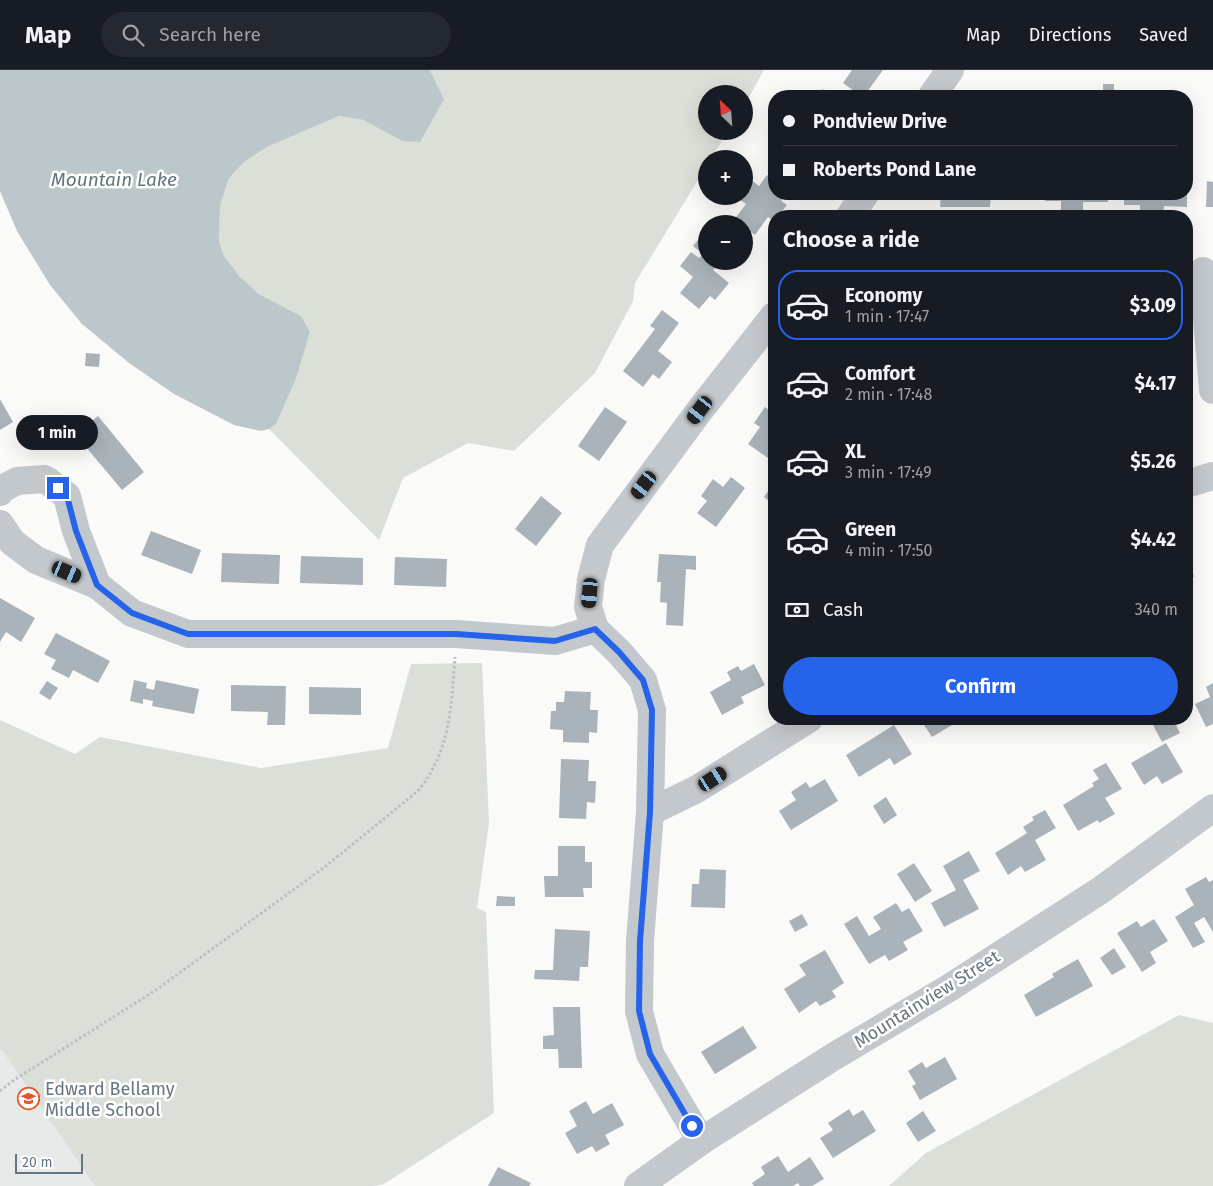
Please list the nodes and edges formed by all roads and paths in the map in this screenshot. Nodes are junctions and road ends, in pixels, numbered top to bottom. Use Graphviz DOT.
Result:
graph roads {
  1 [pos="950,70"];
  2 [pos="936,90"];
  3 [pos="1201,271"];
  4 [pos="768,324"];
  5 [pos="1213,390"];
  6 [pos="1213,476"];
  7 [pos="1193,482"];
  8 [pos="0,492"];
  9 [pos="0,524"];
  10 [pos="97,585"];
  11 [pos="595,629"];
  12 [pos="456,634"];
  13 [pos="799,725"];
  14 [pos="1213,808"];
  15 [pos="650,812"];
  16 [pos="0,1091"];
  17 [pos="701,1141"];
  18 [pos="638,1186"];
  1 -- 2 [label="street"];
  3 -- 5 [label="street"];
  4 -- 11 [label="street"];
  6 -- 7 [label="street"];
  8 -- 10 [label="street"];
  9 -- 10 [label="street"];
  10 -- 12 [label="street"];
  11 -- 12 [label="street"];
  11 -- 15 [label="street"];
  12 -- 16 [label="path"];
  13 -- 15 [label="street"];
  14 -- 17 [label="street, Mountainview Street"];
  15 -- 17 [label="street"];
  17 -- 18 [label="street, Mountainview Street"];
}
